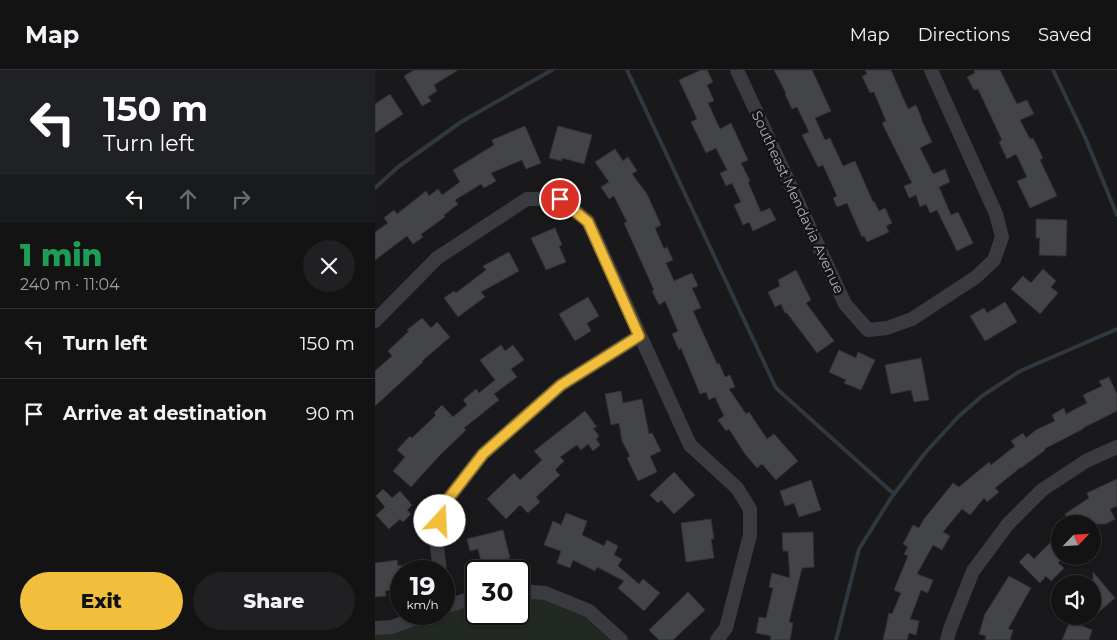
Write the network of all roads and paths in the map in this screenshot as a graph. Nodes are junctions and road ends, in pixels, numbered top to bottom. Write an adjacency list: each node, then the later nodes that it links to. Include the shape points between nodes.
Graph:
1 (737, 70): 2 (street, Southeast Mendavia Avenue, via 845,304 868,330 887,328 912,319 976,277 994,260 1002,237 996,214)
2 (931, 70)
3 (375, 320): 4 (street, via 437,258 527,199 560,199 588,222)
4 (639, 336): 6 (street, via 561,385 483,454 445,503 436,539); 11 (street, via 690,445 737,488 750,509 750,535 726,628)
5 (1117, 448): 12 (street, via 1086,461 1042,490 1008,524 973,571)
6 (439, 560)
7 (530, 591): 10 (street, via 545,593 589,611)
8 (397, 625): 9 (street)
9 (375, 628)
10 (621, 640)
11 (717, 640)
12 (947, 640)

